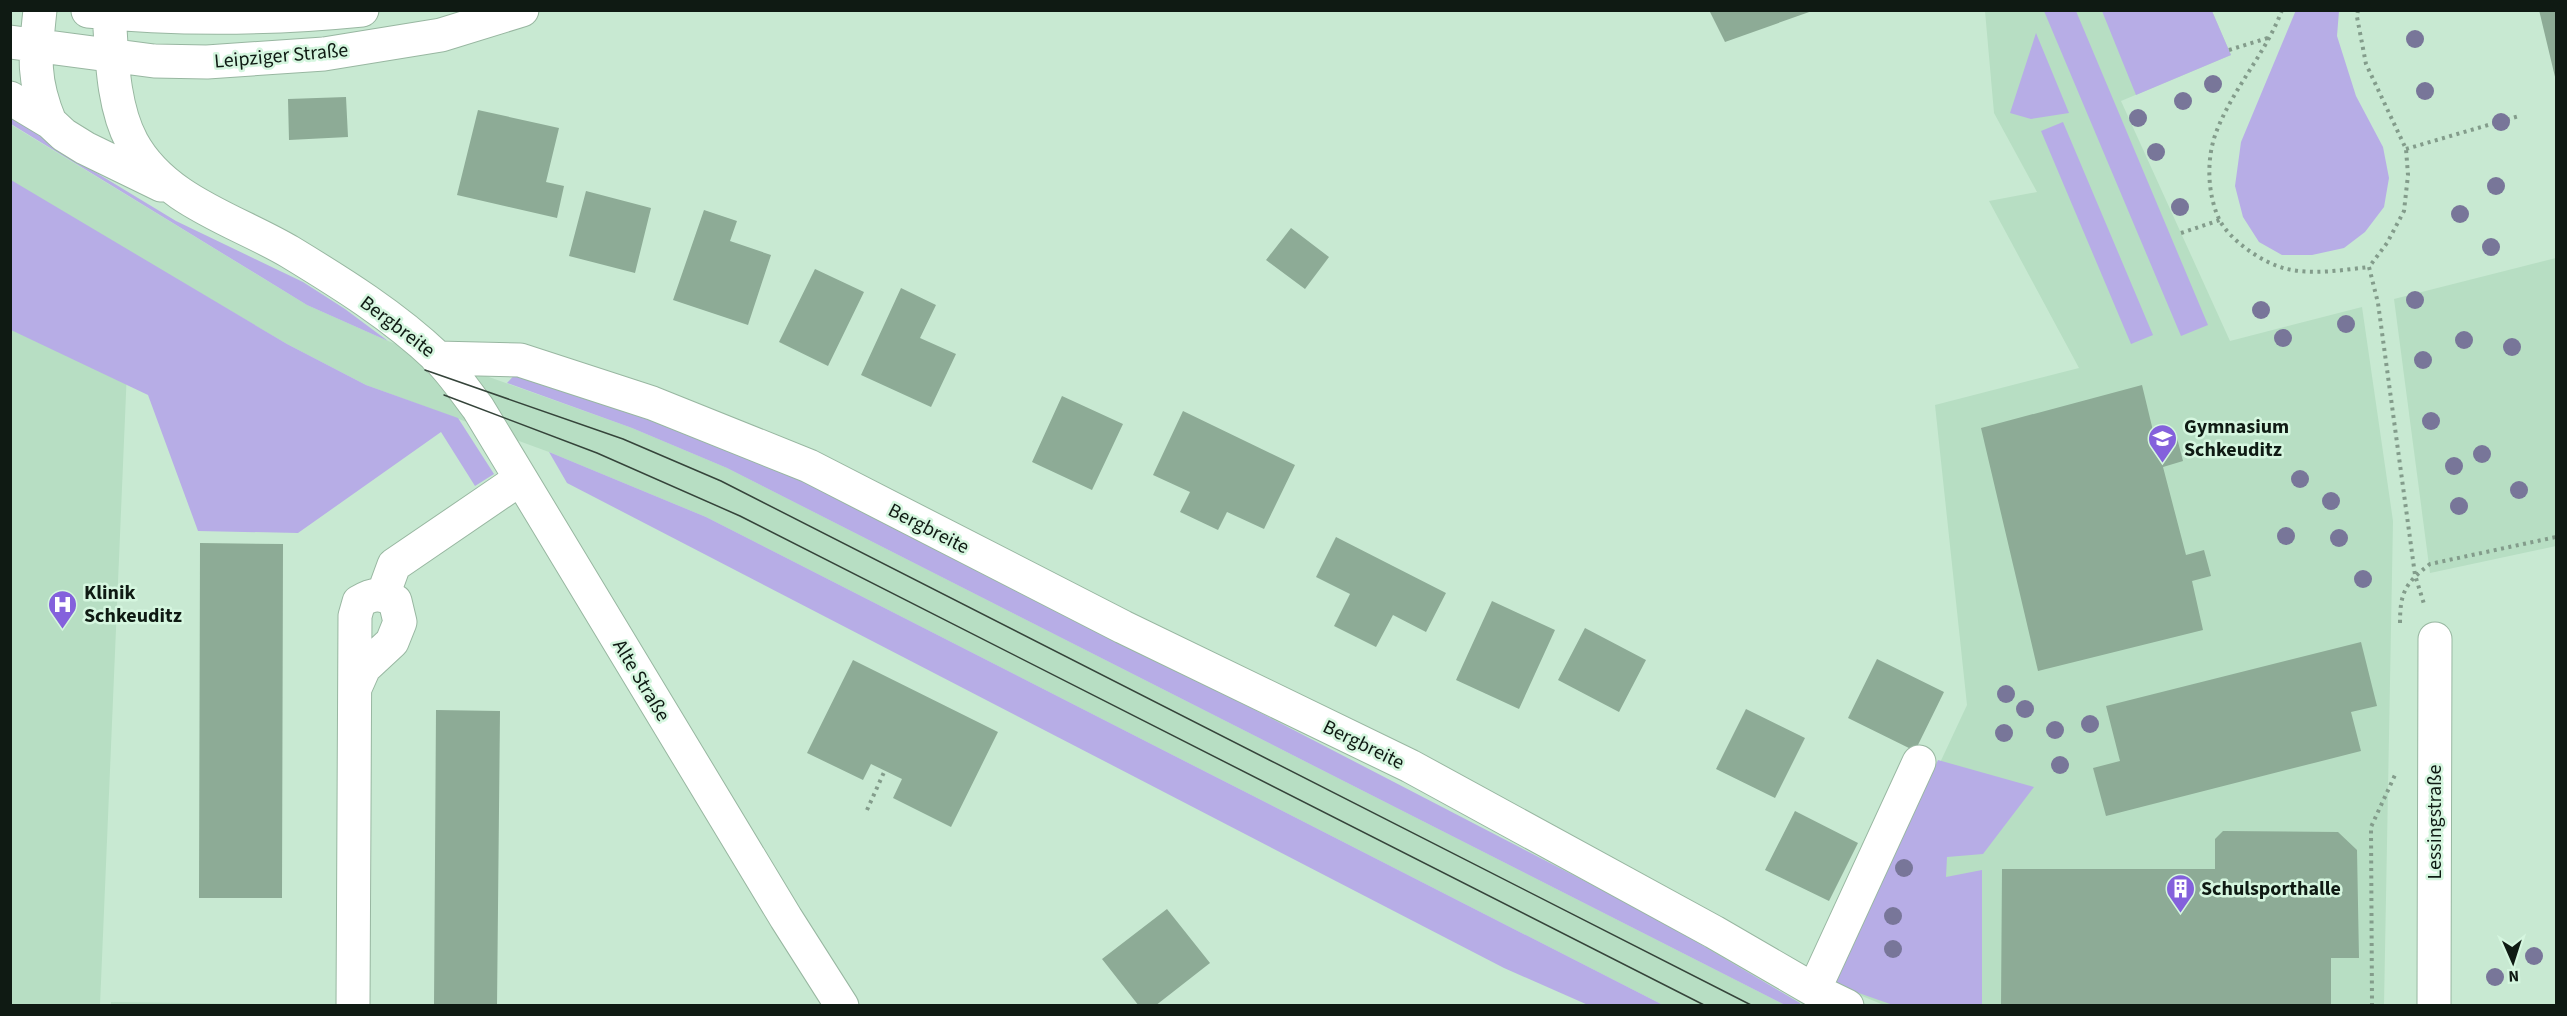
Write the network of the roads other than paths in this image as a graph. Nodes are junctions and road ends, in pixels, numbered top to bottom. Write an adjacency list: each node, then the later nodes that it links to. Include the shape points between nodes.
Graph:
1 (40, 10): 5 (street)
2 (362, 10): 4 (street, Leipziger Straße, via 205,18)
3 (522, 10): 6 (street, Leipziger Straße, via 441,35 324,54 207,62)
4 (98, 12): 6 (street, Bergbreite)
5 (23, 44): 6 (street, Leipziger Straße); 8 (street)
6 (113, 57): 9 (street, Bergbreite, via 117,94 132,142)
7 (10, 98): 8 (street)
8 (50, 122): 9 (street, via 85,148)
9 (178, 194): 10 (street, Bergbreite, via 288,251 347,288)
10 (437, 358): 11 (street, Alte Straße, via 478,408); 14 (street, Bergbreite, via 520,360 652,403 809,466 1123,627 1410,766)
11 (520, 479): 15 (street, via 394,565 383,595 395,601 400,622 392,642 364,668 356,686); 16 (street, Alte Straße)
12 (2435, 639): 18 (street, Lessingstraße)
13 (1919, 762): 14 (street)
14 (1814, 990): 17 (street, Bergbreite)
15 (353, 1005)
16 (842, 1005)
17 (1846, 1005)
18 (2434, 1005)

